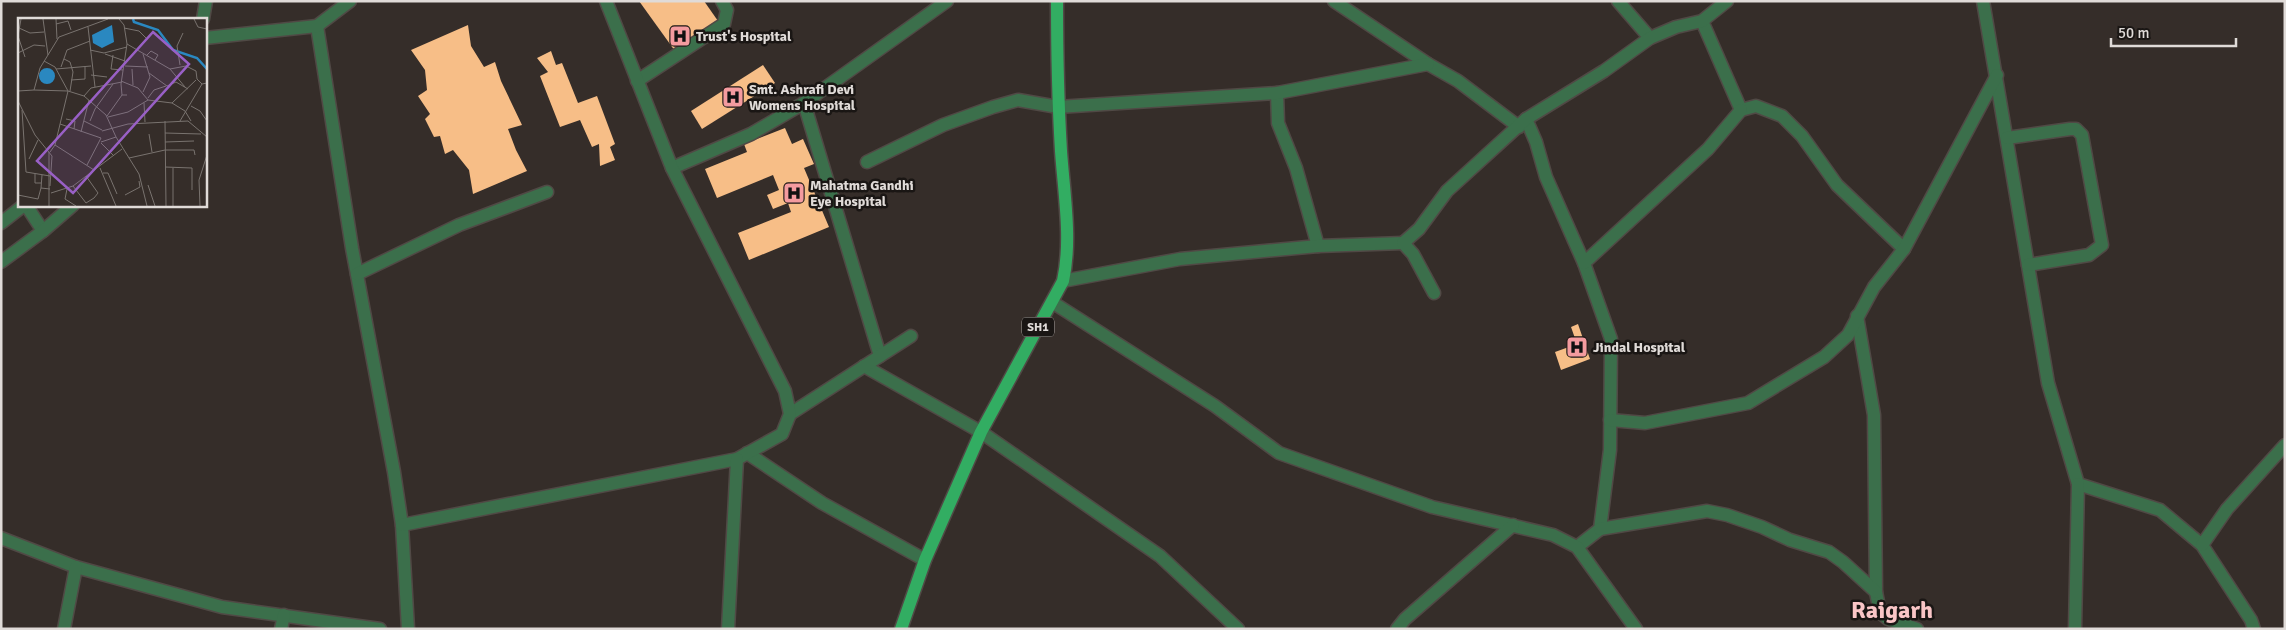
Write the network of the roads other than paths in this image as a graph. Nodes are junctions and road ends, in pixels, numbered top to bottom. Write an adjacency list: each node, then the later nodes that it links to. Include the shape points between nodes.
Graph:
1 (206, 1): 11 (street)
2 (350, 1): 13 (street)
3 (606, 1): 18 (street)
4 (722, 1): 18 (street, via 727,10 724,24)
5 (948, 1): 20 (street)
6 (1057, 1): 21 (main road, SH1)
7 (1334, 1): 16 (street)
8 (1618, 1): 15 (street)
9 (1727, 1): 12 (street)
10 (1983, 1): 17 (street)
11 (201, 17)
12 (1702, 21): 15 (street); 22 (street)
13 (317, 26): 14 (street); 39 (street)
14 (206, 38)
15 (1650, 38): 23 (street)
16 (1428, 64): 19 (street); 23 (street)
17 (1997, 75): 24 (street); 35 (street)
18 (637, 81): 26 (street)
19 (1277, 93): 21 (street); 34 (street, via 1278,123 1296,168)
20 (804, 103): 26 (street, via 751,134); 45 (street)
21 (1058, 107): 25 (street, via 1018,100 993,107 943,125); 40 (main road, SH1, via 1067,241)
22 (1741, 110): 35 (street, via 1756,106 1782,116 1802,136 1837,185); 37 (street, via 1708,149)
23 (1523, 123): 33 (street, via 1447,191 1419,229); 37 (street)
24 (2007, 138): 38 (street); 38 (street, via 2076,129 2082,136 2102,245 2089,255)
25 (867, 162)
26 (672, 168): 47 (street, via 786,391)
27 (547, 192): 39 (street, via 459,225)
28 (24, 206): 31 (street)
29 (26, 206): 32 (street)
30 (72, 206): 32 (street)
31 (1, 223)
32 (44, 230): 36 (street)
33 (1403, 243): 34 (street); 41 (street, via 1413,254)
34 (1318, 246): 40 (street, via 1180,259)
35 (1904, 249): 43 (street, via 1874,287)
36 (1, 262)
37 (1584, 264): 48 (street, via 1611,339)
38 (2028, 265): 52 (street, via 2048,383)
39 (357, 274): 53 (street)
40 (1063, 282): 42 (main road, SH1)
41 (1434, 293)
42 (1052, 302): 49 (main road, SH1); 54 (street, via 1215,406 1279,453 1432,507)
43 (1857, 316): 48 (street, via 1848,335 1824,357 1748,403 1645,423); 61 (street, via 1874,415)
44 (911, 336): 45 (street)
45 (880, 356): 46 (street)
46 (864, 366): 47 (street); 49 (street)
47 (790, 414): 51 (street, via 782,434)
48 (1610, 420): 55 (street, via 1610,450)
49 (981, 432): 59 (main road, SH1); 69 (street, via 1160,556)
50 (2285, 445): 57 (street, via 2227,509)
51 (742, 456): 53 (street); 59 (street); 67 (street)
52 (2078, 484): 57 (street, via 2160,510); 73 (street)
53 (402, 525): 66 (street)
54 (1513, 525): 58 (street, via 1554,535); 70 (street)
55 (1600, 528): 58 (street); 61 (street, via 1707,511 1721,514 1829,552)
56 (1, 538): 60 (street)
57 (2202, 546): 74 (street, via 2252,620)
58 (1577, 547): 71 (street)
59 (925, 560): 68 (main road, SH1)
60 (76, 567): 62 (street, via 222,607); 63 (street)
61 (1876, 592): 72 (street, via 1880,612 1888,619)
62 (284, 615): 64 (street); 65 (street)
63 (64, 629)
64 (280, 629)
65 (380, 629)
66 (408, 629)
67 (728, 629)
68 (901, 629)
69 (1238, 629)
70 (1397, 629)
71 (1636, 629)
72 (1917, 629)
73 (2075, 629)
74 (2254, 629)

